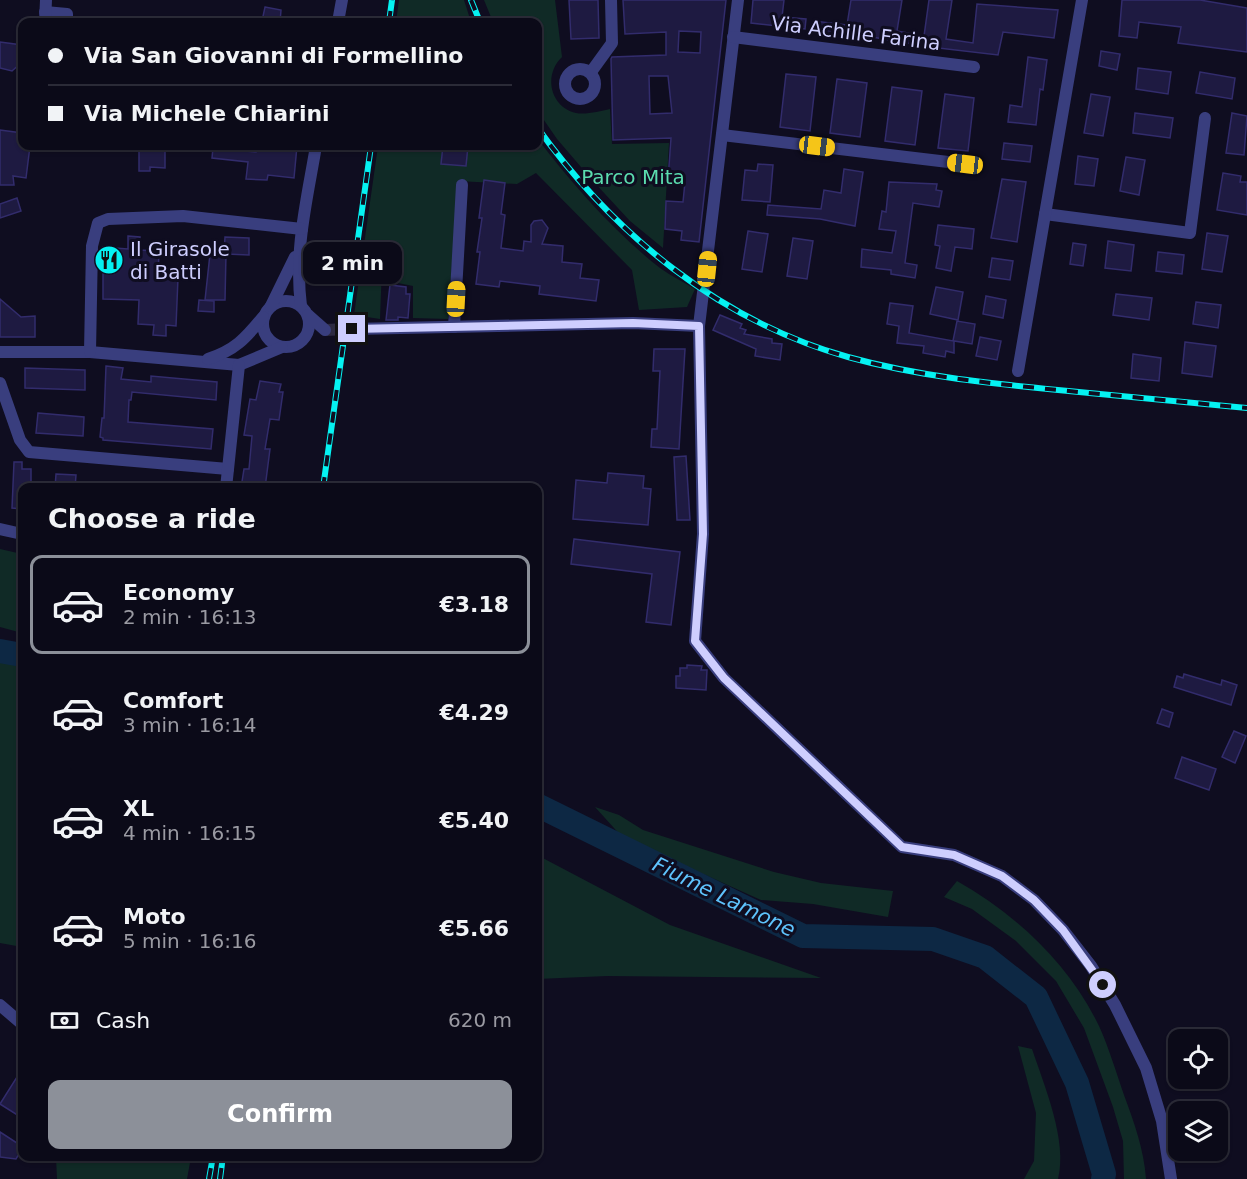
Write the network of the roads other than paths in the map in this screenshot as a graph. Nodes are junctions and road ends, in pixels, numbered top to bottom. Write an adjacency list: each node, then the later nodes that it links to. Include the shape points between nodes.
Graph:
1 (342, 0): 7 (street)
2 (611, 0): 10 (street, via 612,43)
3 (738, 0): 8 (street)
4 (1082, 0): 16 (street)
5 (45, 12): 6 (street, via 68,14)
6 (68, 18)
7 (339, 18)
8 (733, 37): 9 (street, Via Achille Farina); 12 (street)
9 (974, 67)
10 (591, 72)
11 (1205, 118): 16 (street, via 1190,233)
12 (722, 135): 14 (street); 22 (street)
13 (315, 150): 17 (street)
14 (965, 164)
15 (462, 185): 23 (street)
16 (1045, 214): 31 (street)
17 (302, 229): 18 (street); 28 (street, via 183,216 108,219 98,223 92,246)
18 (298, 250): 19 (street); 20 (street, via 297,278)
19 (271, 306): 20 (street, via 286,300); 21 (street)
20 (304, 310): 25 (street, via 309,322); 25 (street, via 325,330)
21 (263, 317): 26 (street, via 264,333); 29 (street, via 230,351)
22 (699, 326): 23 (street, via 633,323); 39 (street, via 703,534 695,641 724,678 902,847 954,855 1002,876 1034,900 1063,930 1115,1005 1146,1068 1162,1121)
23 (454, 327): 24 (street)
24 (352, 329)
25 (307, 334): 26 (street, via 297,345)
26 (282, 347): 30 (street)
27 (0, 352): 28 (street)
28 (90, 352): 29 (street)
29 (204, 360): 30 (street)
30 (239, 365): 33 (street)
31 (1018, 371)
32 (0, 383): 33 (street, via 20,440 29,452)
33 (228, 469): 34 (street)
34 (227, 483)
35 (0, 529): 36 (street)
36 (18, 533)
37 (0, 1005): 38 (street)
38 (18, 1021)
39 (1171, 1179)

